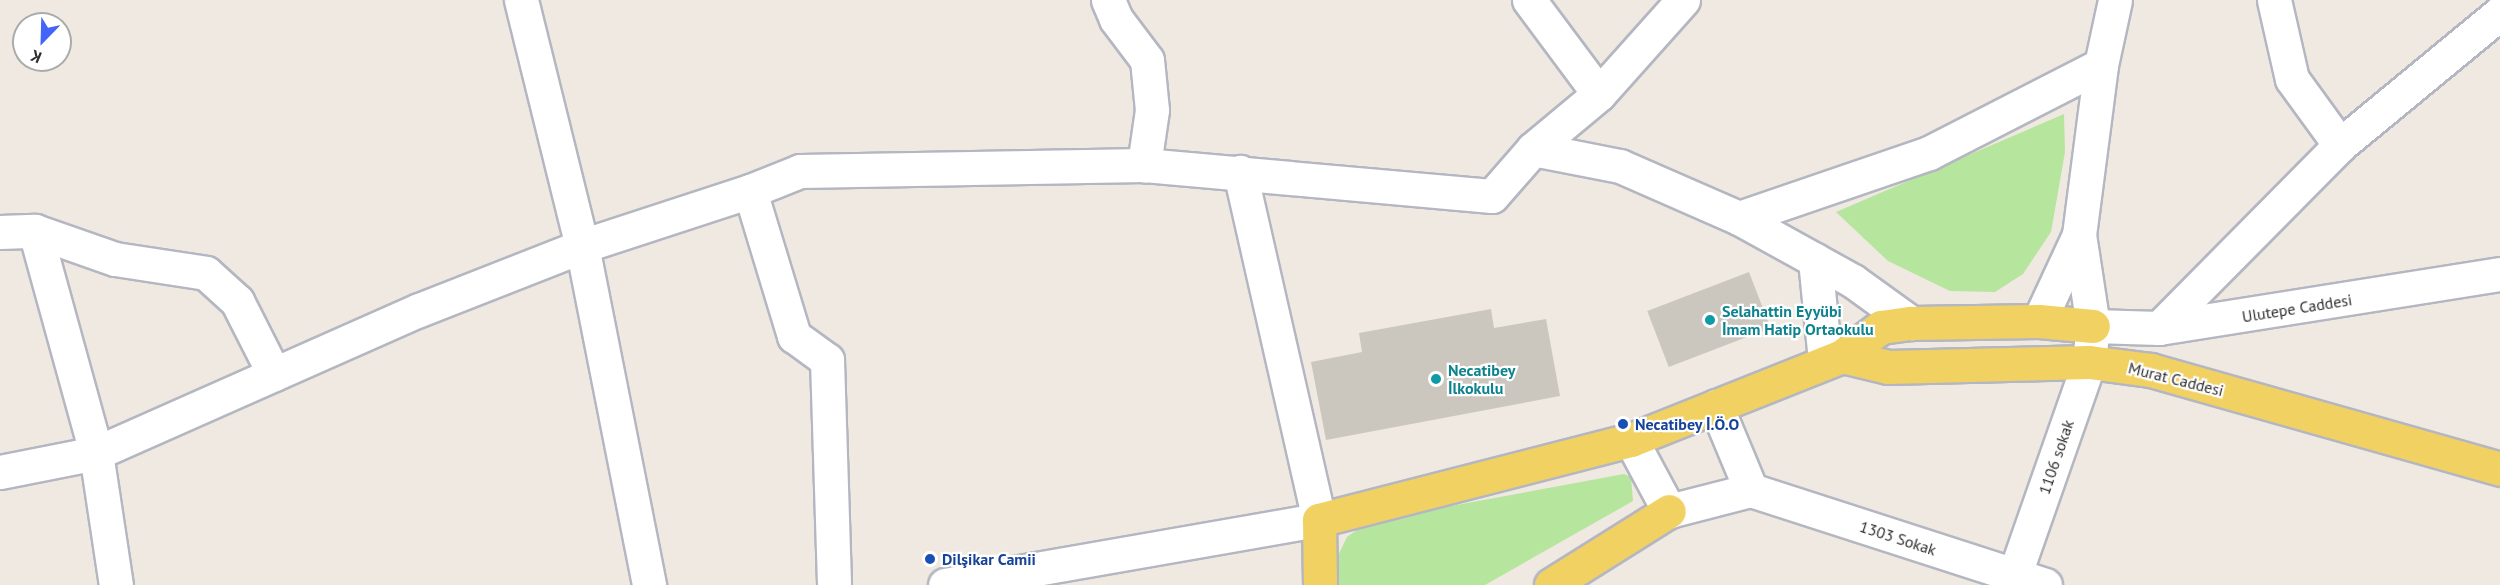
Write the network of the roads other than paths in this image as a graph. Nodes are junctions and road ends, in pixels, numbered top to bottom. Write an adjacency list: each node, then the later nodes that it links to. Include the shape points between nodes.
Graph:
1 (521, 0): 19 (street)
2 (1108, 0): 12 (street, via 1116,19 1147,60 1152,110)
3 (1529, 0): 9 (street)
4 (1683, 0): 9 (street)
5 (2115, 0): 8 (street)
6 (2280, 6): 10 (street, via 2292,79)
7 (2500, 13): 10 (street)
8 (2101, 65): 15 (street, via 1929,153); 18 (street)
9 (1599, 94): 11 (street)
10 (2340, 145): 25 (street)
11 (1533, 149): 13 (street, via 1492,196); 15 (street, via 1620,166)
12 (1144, 165): 13 (street); 14 (street, via 800,171)
13 (1240, 172): 36 (street)
14 (750, 191): 19 (street); 41 (street, via 794,336 827,360)
15 (1739, 218): 20 (street)
16 (35, 231): 17 (street); 28 (street, via 116,259 206,273 237,301); 31 (street)
17 (0, 232)
18 (2079, 235): 22 (street); 24 (street, 1106 sokak)
19 (582, 246): 28 (street, via 419,310); 40 (street)
20 (1815, 260): 23 (street, via 1853,281); 26 (street)
21 (2500, 274): 25 (street, Ulutepe Caddesi)
22 (2039, 321): 23 (main road); 24 (main road)
23 (1911, 323): 26 (main road, via 1881,327)
24 (2093, 326): 25 (street, Ulutepe Caddesi); 27 (street, 1106 sokak)
25 (2159, 328)
26 (1834, 358): 27 (main road, Murat Caddesi, via 1888,367); 29 (main road)
27 (2089, 362): 32 (main road, Murat Caddesi, via 2151,370); 38 (street, 1106 sokak)
28 (274, 374): 31 (street)
29 (1716, 406): 30 (main road); 34 (street)
30 (1631, 440): 35 (street); 36 (main road)
31 (96, 453): 33 (street); 39 (street)
32 (2500, 469)
33 (0, 472)
34 (1751, 490): 35 (street); 38 (street, 1303 Sokak)
35 (1669, 511): 45 (main road)
36 (1320, 520): 37 (street); 44 (main road)
37 (1106, 555): 42 (street); 43 (street)
38 (2024, 582)
39 (116, 585)
40 (649, 585)
41 (834, 585)
42 (945, 585)
43 (1092, 585)
44 (1320, 585)
45 (1551, 585)

